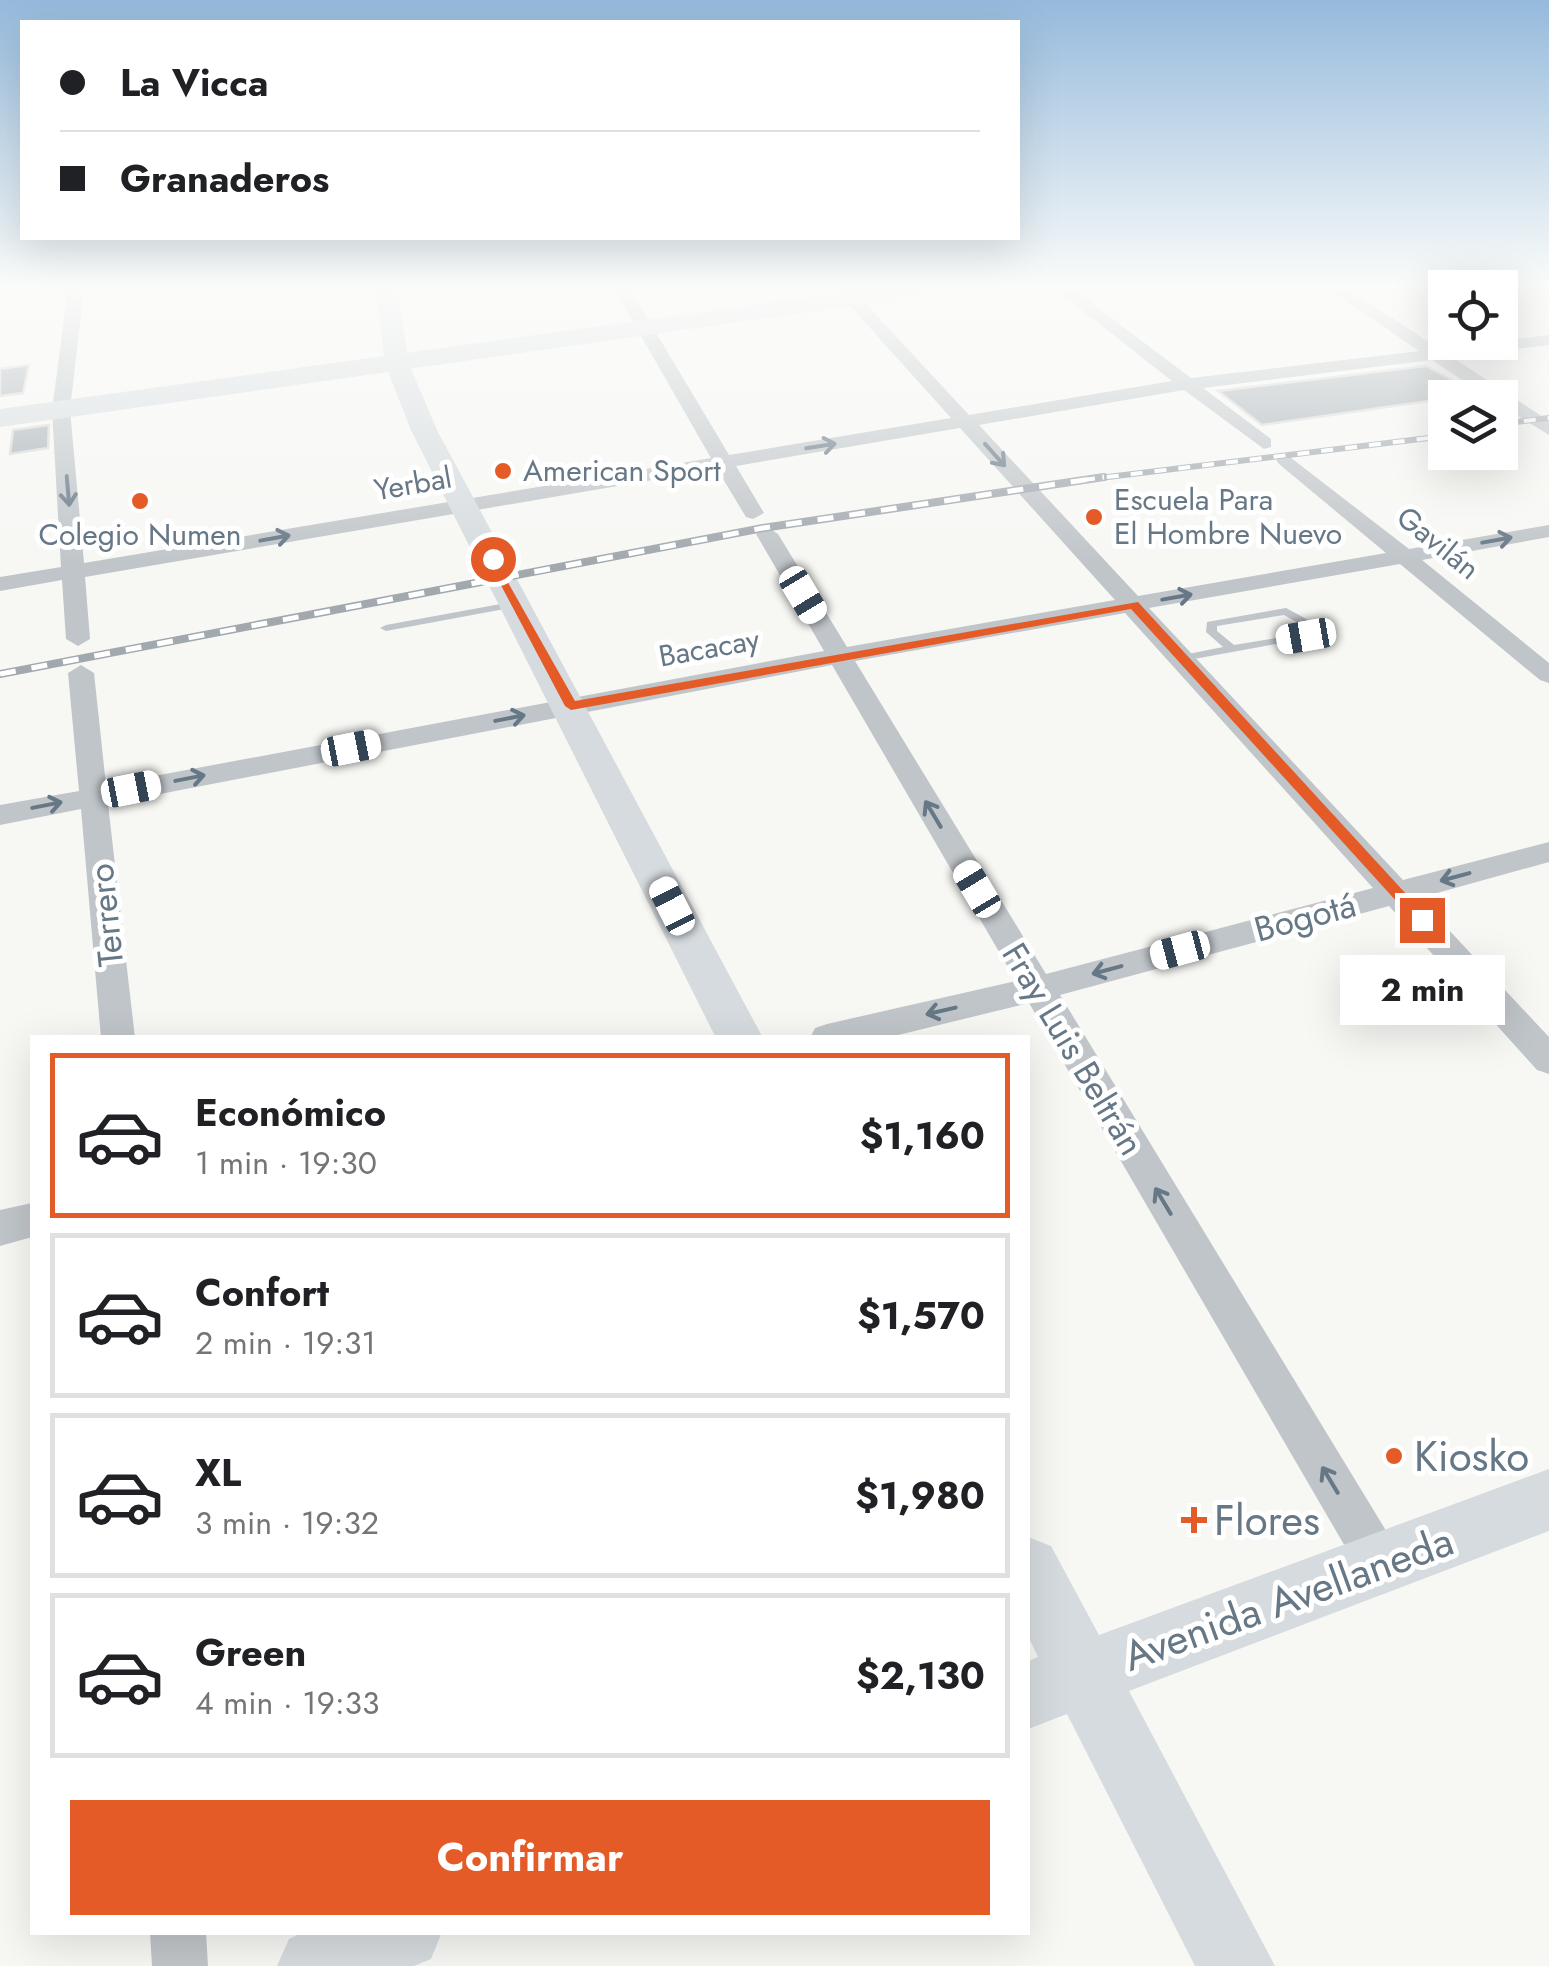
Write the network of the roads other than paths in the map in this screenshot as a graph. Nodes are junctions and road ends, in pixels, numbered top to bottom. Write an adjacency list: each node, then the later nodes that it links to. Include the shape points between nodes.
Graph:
1 (65, 381): 10 (street)
2 (275, 381): 10 (main road)
3 (405, 381): 17 (main road)
4 (677, 381): 16 (street)
5 (928, 381): 12 (street)
6 (1184, 381): 9 (street)
7 (1215, 381): 9 (street, Yerbal)
8 (1475, 381): 13 (street)
9 (1188, 384): 12 (street, Yerbal); 14 (street)
10 (61, 410): 11 (main road); 22 (street, one-way to 22)
11 (0, 418)
12 (966, 422): 16 (street, Yerbal, one-way to 12); 25 (street, one-way to 25)
13 (1549, 429)
14 (1264, 442)
15 (1286, 460): 21 (street, Gavilán)
16 (725, 462): 17 (street, Yerbal); 18 (street)
17 (464, 506): 22 (street, Yerbal, one-way to 17); 24 (main road)
18 (753, 513)
19 (1549, 532): 21 (street, Bacacay, one-way to 19)
20 (767, 534): 29 (street, Fray Luis Beltrán)
21 (1403, 556): 25 (street, Bacacay, one-way to 21); 32 (street, Gavilán)
22 (75, 572): 23 (street, Yerbal); 27 (street)
23 (0, 584)
24 (517, 604): 26 (lane); 33 (main road)
25 (1134, 604): 29 (street, Bacacay); 30 (street)
26 (386, 628)
27 (78, 639)
28 (1232, 649): 28 (lane, via 1211,624 1286,611 1308,624 1306,636); 30 (lane)
29 (840, 656): 33 (street, Bacacay); 38 (street, Fray Luis Beltrán, one-way to 29)
30 (1184, 658): 37 (street)
31 (81, 673): 34 (street, Terrero)
32 (1549, 676)
33 (571, 706): 34 (street, Bacacay, one-way to 33); 40 (main road)
34 (94, 796): 35 (street, Bacacay, one-way to 34); 39 (street, Terrero)
35 (0, 815)
36 (1549, 852): 37 (street, Bogotá, one-way to 37)
37 (1397, 892): 38 (street, Bogotá, one-way to 38); 42 (street)
38 (1036, 989): 41 (street, Bogotá, one-way to 41); 46 (street, Fray Luis Beltrán, one-way to 38)
39 (118, 1035)
40 (738, 1035)
41 (840, 1035)
42 (1549, 1060)
43 (30, 1220): 44 (street)
44 (0, 1228)
45 (1549, 1500): 46 (main road, Avenida Avellaneda)
46 (1380, 1564): 48 (main road, Avenida Avellaneda)
47 (1030, 1576): 48 (main road)
48 (1056, 1685): 53 (main road)
49 (178, 1935): 51 (street)
50 (396, 1935): 52 (main road)
51 (180, 1966)
52 (316, 1966)
53 (1236, 1966)

